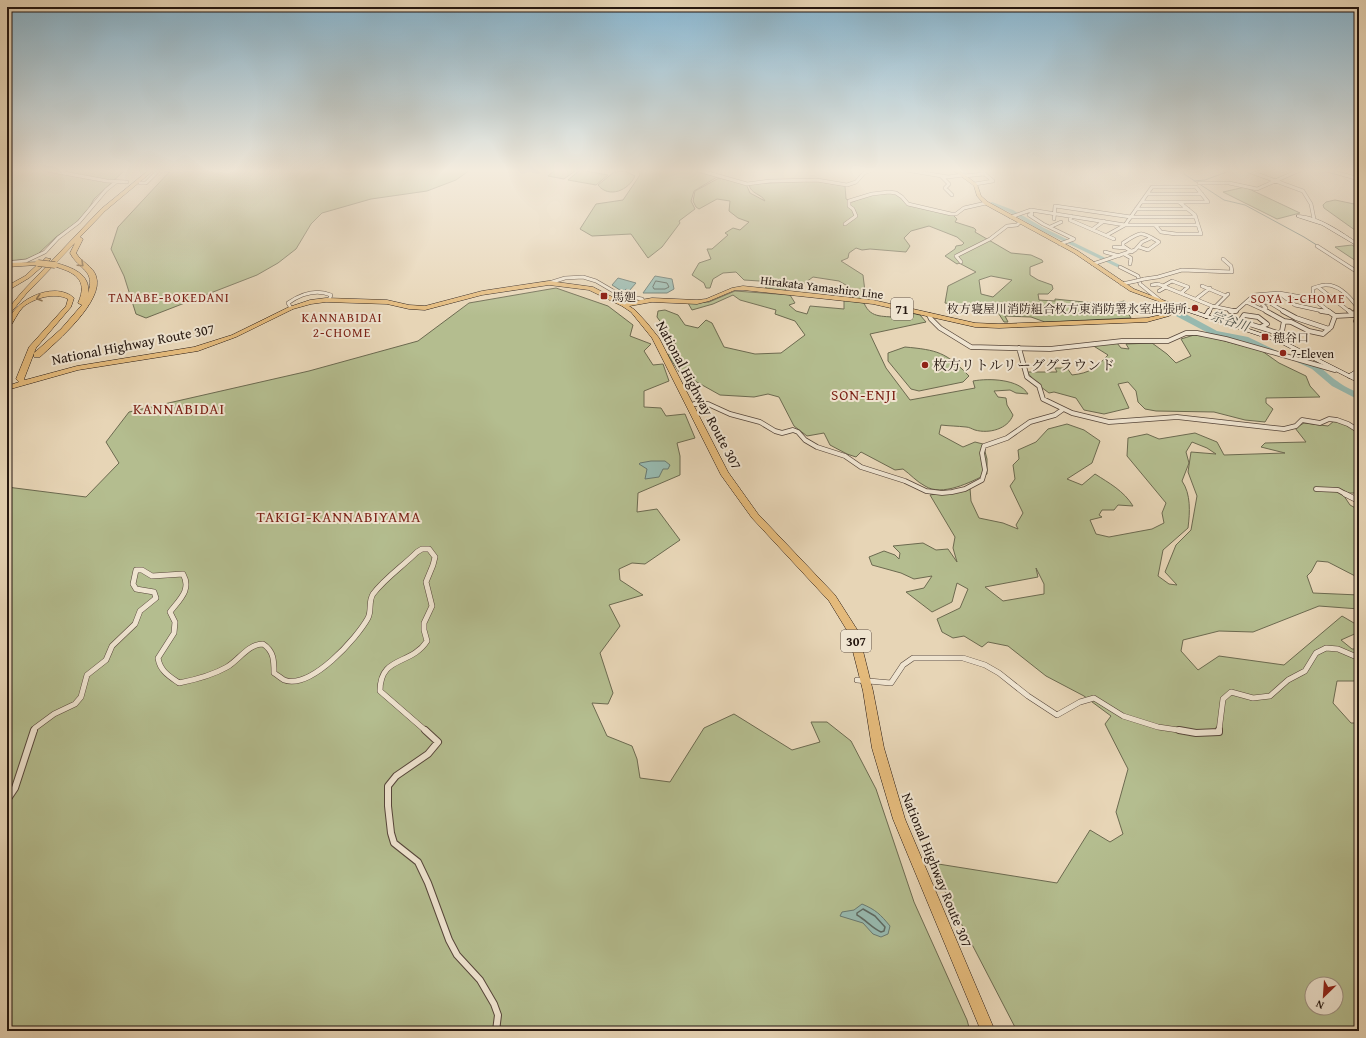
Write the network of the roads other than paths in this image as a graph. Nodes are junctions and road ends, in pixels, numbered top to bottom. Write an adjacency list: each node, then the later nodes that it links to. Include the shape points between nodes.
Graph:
1 (83, 218): 44 (street, via 45,252 26,261)
2 (90, 218): 55 (highway, via 32,274)
3 (91, 218): 64 (highway)
4 (96, 218): 70 (highway)
5 (97, 218): 84 (highway, one-way to 84, via 77,242 73,253 93,276 92,295 54,341)
6 (853, 218): 19 (street)
7 (1017, 218): 16 (main road)
8 (1034, 218): 17 (street)
9 (1070, 218): 24 (street)
10 (1087, 218): 15 (street)
11 (1129, 218): 20 (street)
12 (1196, 218): 22 (street)
13 (1314, 219): 30 (street, via 1328,225)
14 (1044, 220): 17 (street)
15 (1104, 221): 20 (street); 24 (street)
16 (1020, 222): 28 (main road); 41 (street, via 1007,226 990,239 956,256)
17 (1040, 222): 23 (street)
18 (1061, 222): 23 (street, via 1058,226)
19 (845, 224)
20 (1125, 225): 21 (street); 25 (street)
21 (1155, 225): 22 (street); 22 (street, via 1160,232 1201,234)
22 (1198, 225)
23 (1050, 228): 28 (street, via 1074,239)
24 (1093, 229): 25 (street)
25 (1107, 235): 27 (street)
26 (1151, 238): 32 (street, via 1142,242); 33 (street, via 1144,233 1138,233 1123,243); 34 (street, via 1159,242)
27 (1114, 239)
28 (1060, 244): 42 (main road)
29 (1317, 246): 47 (street)
30 (1359, 246)
31 (1114, 247): 33 (street)
32 (1139, 247): 34 (street); 36 (street)
33 (1126, 248): 36 (street)
34 (1148, 250): 37 (street)
35 (1105, 252): 39 (street)
36 (1132, 252): 38 (street)
37 (1144, 253)
38 (1124, 254): 39 (street); 43 (street, via 1132,258)
39 (1119, 256): 42 (street)
40 (1223, 259): 49 (street, bridge, via 1231,266 1232,272 1182,270)
41 (961, 262)
42 (1093, 264): 49 (main road)
43 (1130, 264)
44 (7, 265): 45 (highway, bridge)
45 (54, 266): 84 (highway, via 68,269 80,276 86,293 78,308); 85 (highway, via 76,277 81,285 81,294 78,303)
46 (1120, 267): 62 (street, via 1138,276 1140,284)
47 (1359, 273)
48 (549, 283): 61 (street, via 585,277 615,294); 65 (highway, National Highway Route 307 / 307, via 592,288); 91 (highway, National Highway Route 307 / 307, via 482,293 425,308 387,302 310,302 291,308 234,336 195,349 77,368)
49 (1122, 284): 62 (main road)
50 (1152, 285): 51 (street)
51 (1165, 286): 56 (street); 57 (street); 57 (street, via 1166,282 1173,281 1188,287)
52 (1202, 286): 54 (street)
53 (1318, 287): 60 (street, via 1313,288); 72 (street); 72 (street, via 1335,287 1352,300 1358,308)
54 (1210, 288): 59 (street); 66 (street, via 1227,295)
55 (7, 289)
56 (1160, 291)
57 (1181, 293): 59 (street)
58 (1279, 293): 60 (street); 63 (street, via 1254,295); 69 (street, via 1292,304)
59 (1196, 299): 66 (street)
60 (1313, 299): 69 (street)
61 (643, 301): 65 (main road, Hirakata Yamashiro Line / 71); 71 (main road, Hirakata Yamashiro Line / 71, via 697,302 743,288 873,302)
62 (1162, 302): 67 (main road)
63 (1246, 302): 66 (street, via 1236,311); 68 (street)
64 (7, 304)
65 (624, 305): 99 (highway, National Highway Route 307 / 307, via 641,319 654,338 724,473 755,516 832,598 853,631)
66 (1214, 306): 73 (street)
67 (1178, 307): 71 (main road, Hirakata Yamashiro Line / 71, via 1167,315 1147,320 1037,325 975,325); 73 (street)
68 (1263, 309): 77 (street); 80 (street, via 1266,308 1259,301 1270,303 1296,318)
69 (1330, 312): 74 (street)
70 (7, 314)
71 (929, 315): 83 (street, via 932,321 971,347)
72 (1354, 315): 74 (street)
73 (1206, 316): 82 (street)
74 (1335, 316): 80 (street)
75 (1351, 320): 76 (street)
76 (1358, 320)
77 (1284, 321): 80 (street, via 1323,334); 81 (street)
78 (7, 327): 85 (highway, one-way to 78, via 32,347 69,306 71,298 58,294 32,300 22,306)
79 (1261, 327): 79 (street, via 1247,323 1240,321 1244,315 1258,317 1267,324); 81 (street)
80 (1329, 329)
81 (1281, 334): 82 (street)
82 (1280, 341): 86 (street)
83 (1019, 348): 86 (street, via 1050,349 1122,341 1168,341 1186,333 1197,333); 94 (street, via 1027,377 1040,386 1043,399)
84 (37, 355): 91 (highway)
85 (28, 358): 91 (highway, via 20,379)
86 (1338, 370): 88 (street)
87 (1359, 370): 88 (street)
88 (1350, 376): 89 (street); 90 (street)
89 (1359, 376)
90 (1359, 381)
91 (23, 383): 92 (highway, National Highway Route 307 / 307)
92 (7, 388)
93 (694, 404): 94 (street, via 708,404 730,414 760,422 782,433 793,430 810,444 845,456 861,467 905,481 926,491 942,493 965,489 982,480 984,446 1007,438 1030,422 1056,415)
94 (1062, 410): 95 (street, via 1109,422 1177,417 1284,429 1296,426 1302,420 1318,424 1336,419 1343,420)
95 (1359, 431)
96 (1316, 489): 97 (street, via 1338,490)
97 (1359, 501)
98 (1359, 658): 99 (street, via 1335,648 1325,649 1316,653 1307,670 1289,679 1268,697 1255,698 1231,692 1223,699 1219,732 1210,734 1176,730 1122,716 1094,698 1080,702 1058,715 999,673 963,658 908,659 891,683)
99 (861, 681): 102 (highway, National Highway Route 307 / 307, via 899,819)
100 (7, 800): 101 (street, via 15,788 35,728 54,714 75,704 81,697 88,675 106,660 112,646 135,624 140,611 156,598 154,592 136,590 133,584 136,570 142,570 152,576 183,574 185,577 186,594 170,612 175,622 174,632 158,654 157,661 173,679 179,683 184,682 226,668 255,644 262,644 267,646 274,656 274,673 277,677 301,680 315,674 340,653 362,628 369,614 368,606 373,595 417,552 429,549 435,559 426,580 426,589 432,604 424,626 427,641 420,652 385,670 381,678 380,691 438,742 429,753 394,777 388,787 386,802 394,843 417,860 423,870 443,931 456,953 480,978 496,1006)
101 (496, 1031)
102 (988, 1031)

